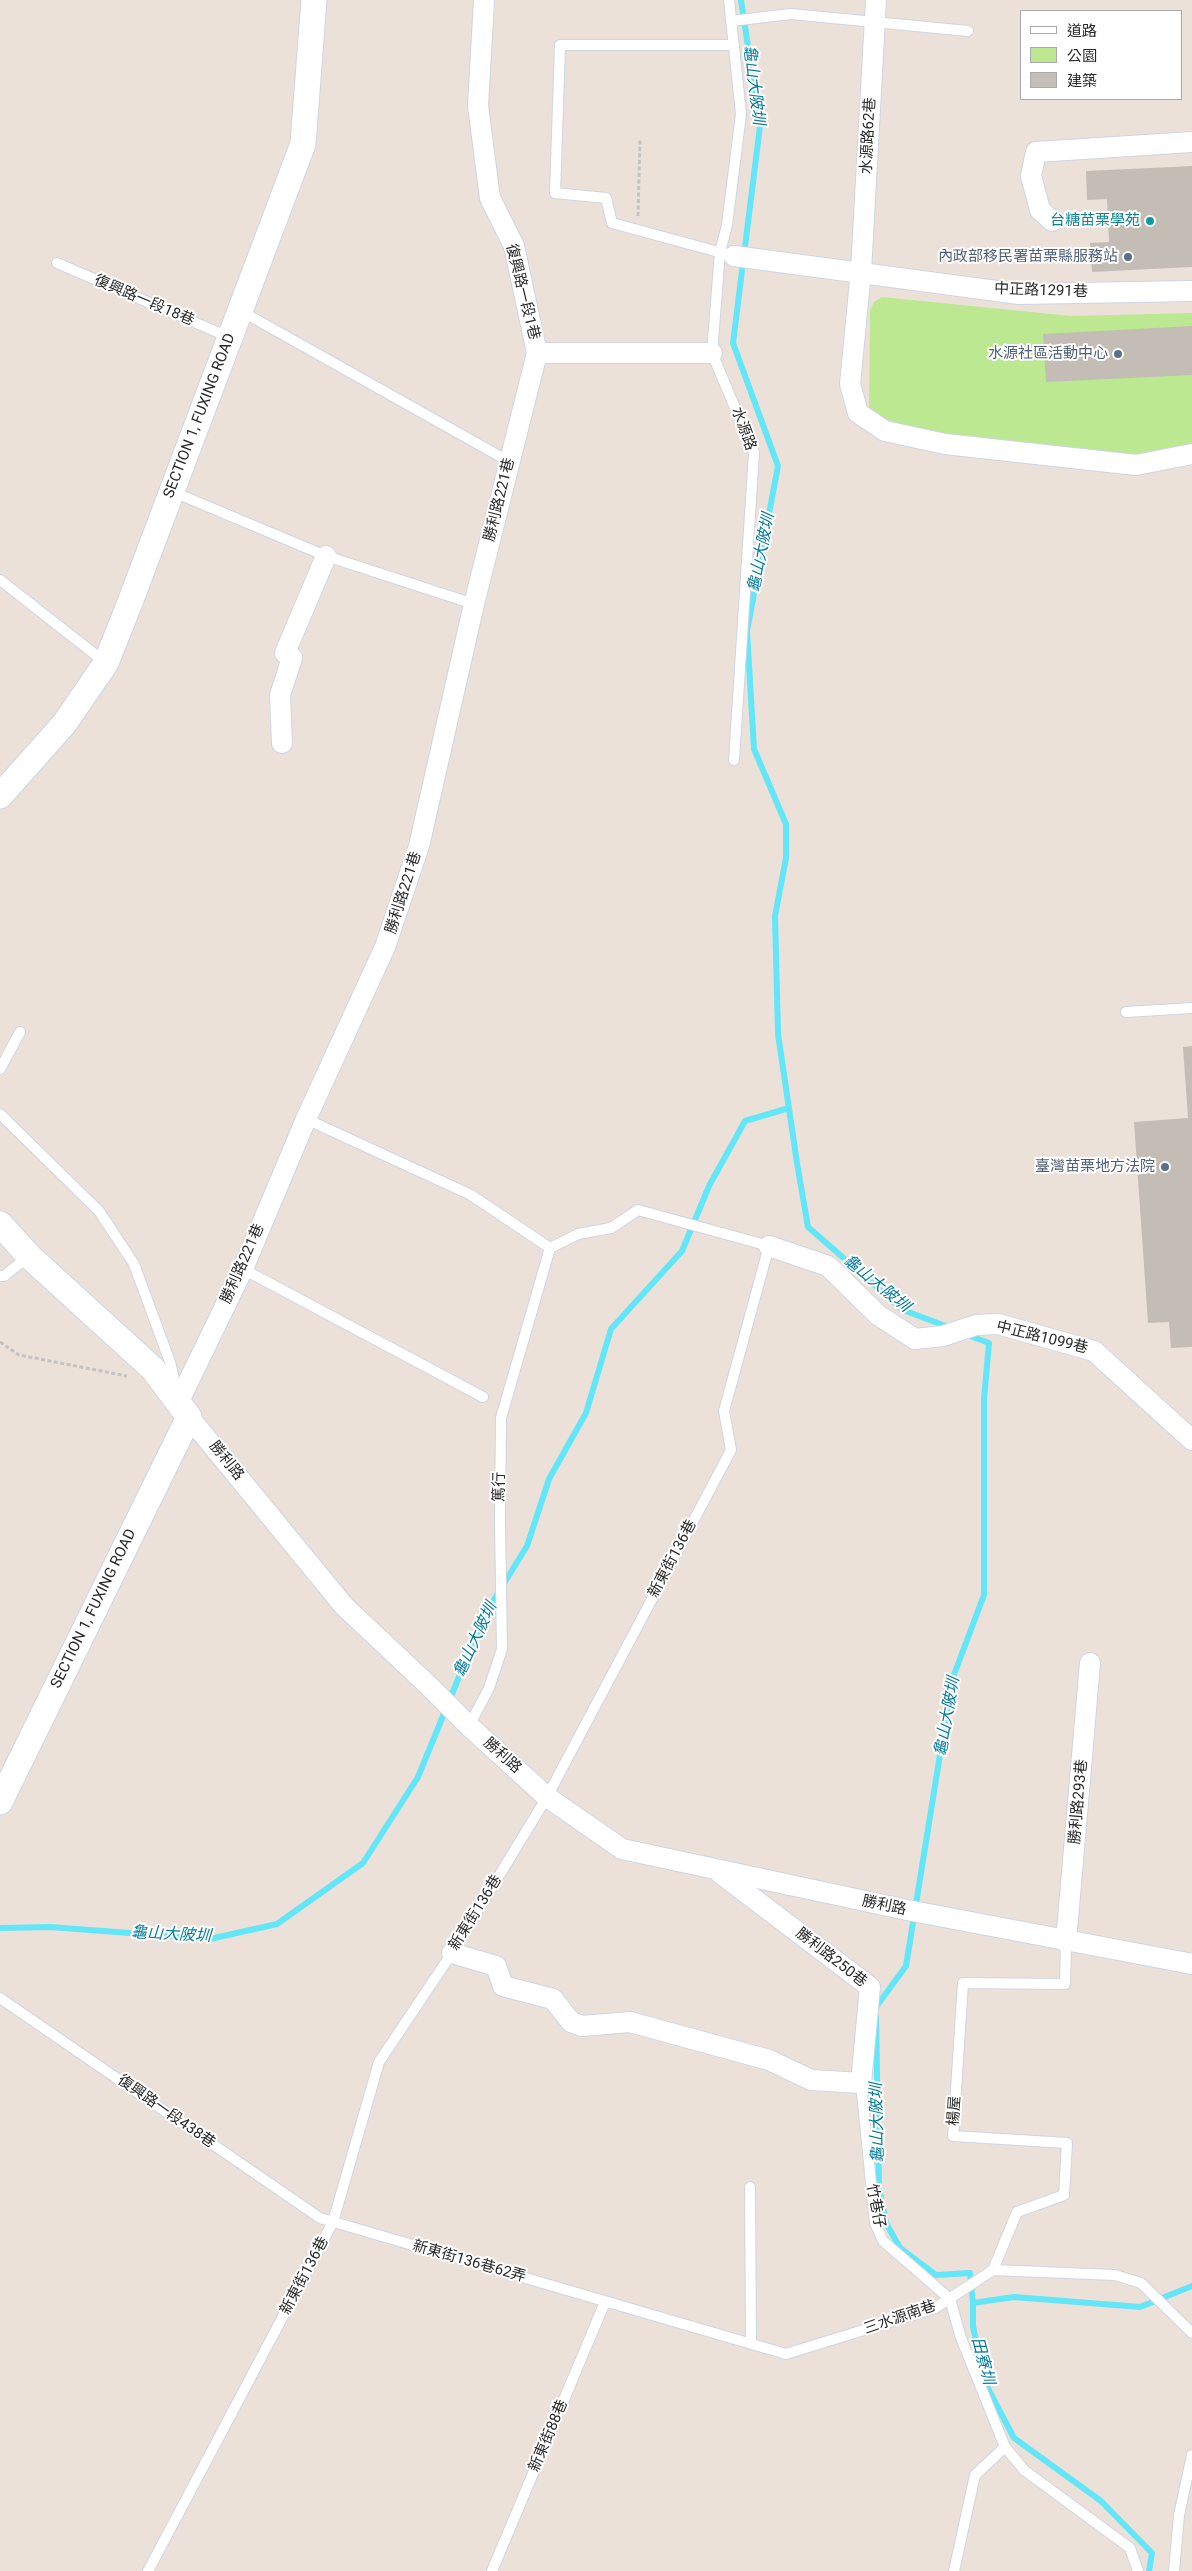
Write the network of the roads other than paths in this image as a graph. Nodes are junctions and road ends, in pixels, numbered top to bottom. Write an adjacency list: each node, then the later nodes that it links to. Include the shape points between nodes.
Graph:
1 (314, 0): 15 (street, SECTION 1, FUXING ROAD, via 303,144)
2 (484, 0): 17 (street, 復興路一段1巷, via 478,106 490,198 514,246)
3 (729, 0): 5 (lane, 水源路)
4 (876, 0): 6 (street, 水源路62巷)
5 (731, 21): 6 (lane, via 791,14); 8 (lane, 水源路)
6 (875, 22): 7 (lane); 13 (street, 水源路62巷)
7 (968, 31)
8 (734, 45): 11 (lane, 水源路, via 741,114 727,225); 11 (lane, via 560,45 555,193 606,198 612,223)
9 (1192, 142): 10 (street, via 1036,152 1031,176 1040,210)
10 (1052, 221)
11 (727, 254): 13 (street); 18 (lane, 水源路)
12 (57, 263): 16 (lane, 復興路一段18巷)
13 (861, 271): 14 (street, 中正路1291巷, via 1019,294); 19 (street, 水源路62巷, via 850,384 858,413 885,431 945,444 1136,466)
14 (1192, 291)
15 (241, 311): 16 (street, SECTION 1, FUXING ROAD); 20 (lane)
16 (231, 338): 21 (street, SECTION 1, FUXING ROAD)
17 (537, 353): 18 (street, 復興路一段1巷); 20 (street, 勝利路221巷)
18 (712, 353): 27 (lane, 水源路, via 754,453)
19 (1192, 454)
20 (510, 462): 24 (street, 勝利路221巷)
21 (171, 491): 22 (lane); 25 (street, SECTION 1, FUXING ROAD)
22 (326, 556): 24 (lane); 26 (street, via 285,653 292,658 280,696)
23 (0, 580): 25 (lane)
24 (474, 604): 34 (street, 勝利路221巷, via 419,846 386,947)
25 (106, 663): 28 (street, SECTION 1, FUXING ROAD, via 64,724)
26 (282, 743)
27 (734, 760)
28 (0, 796)
29 (1192, 1008): 30 (lane)
30 (1126, 1012)
31 (20, 1032): 32 (lane)
32 (0, 1070)
33 (0, 1114): 42 (lane, via 99,1211 134,1264 170,1362)
34 (306, 1119): 37 (lane, via 471,1195); 39 (street, 勝利路221巷)
35 (0, 1224): 38 (street, 勝利路)
36 (769, 1246): 37 (lane, via 638,1210 612,1228 578,1234); 43 (street, 中正路1099巷, via 828,1266 878,1316 915,1339 976,1325 998,1324 1094,1351); 47 (lane, 新東街136巷, via 724,1411 730,1450)
37 (550, 1248): 45 (lane, 篤行, via 501,1418 502,1649 489,1688)
38 (29, 1256): 40 (lane); 42 (street, 勝利路, via 153,1369)
39 (243, 1269): 41 (lane); 42 (street, 勝利路221巷)
40 (0, 1276)
41 (482, 1397)
42 (177, 1400): 45 (street, 勝利路, via 344,1606); 46 (street, SECTION 1, FUXING ROAD)
43 (1192, 1440)
44 (1090, 1663): 50 (street, 勝利路293巷)
45 (469, 1726): 47 (street, 勝利路)
46 (6, 1776): 48 (street, SECTION 1, FUXING ROAD)
47 (547, 1796): 49 (street, 勝利路, via 622,1849); 51 (lane, 新東街136巷)
48 (0, 1802)
49 (716, 1870): 50 (street, 勝利路); 54 (street, 勝利路250巷, via 870,1986)
50 (1066, 1942): 52 (street, 勝利路); 57 (lane, 楊屋, via 1065,1984 963,1983 953,2136 1067,2143 1064,2195 1018,2212)
51 (452, 1953): 54 (street, via 496,1966 503,1986 553,1999 571,2022 582,2026 630,2022 769,2060 811,2080); 56 (lane, 新東街136巷, via 379,2062)
52 (1192, 1964)
53 (0, 1998): 56 (lane, 復興路一段438巷, via 320,2218)
54 (861, 2083): 58 (lane, 竹巷仔, via 875,2223 884,2240)
55 (750, 2186): 61 (lane)
56 (333, 2222): 59 (lane, 新東街136巷62弄); 64 (lane, 新東街136巷)
57 (993, 2270): 58 (lane); 60 (lane, via 1115,2275 1141,2283)
58 (950, 2299): 61 (lane, 三水源南巷, via 935,2308 786,2354); 62 (lane, 三水源南巷, via 960,2338)
59 (606, 2302): 61 (lane, 三水源南巷); 65 (lane, 新東街88巷)
60 (1192, 2333)
61 (751, 2344)
62 (1005, 2448): 66 (lane, via 975,2475); 67 (lane, 三水源南巷, via 1024,2470 1130,2548)
63 (1192, 2454): 68 (lane, via 1179,2516)
64 (148, 2571)
65 (492, 2571)
66 (954, 2571)
67 (1138, 2571)
68 (1174, 2571)

